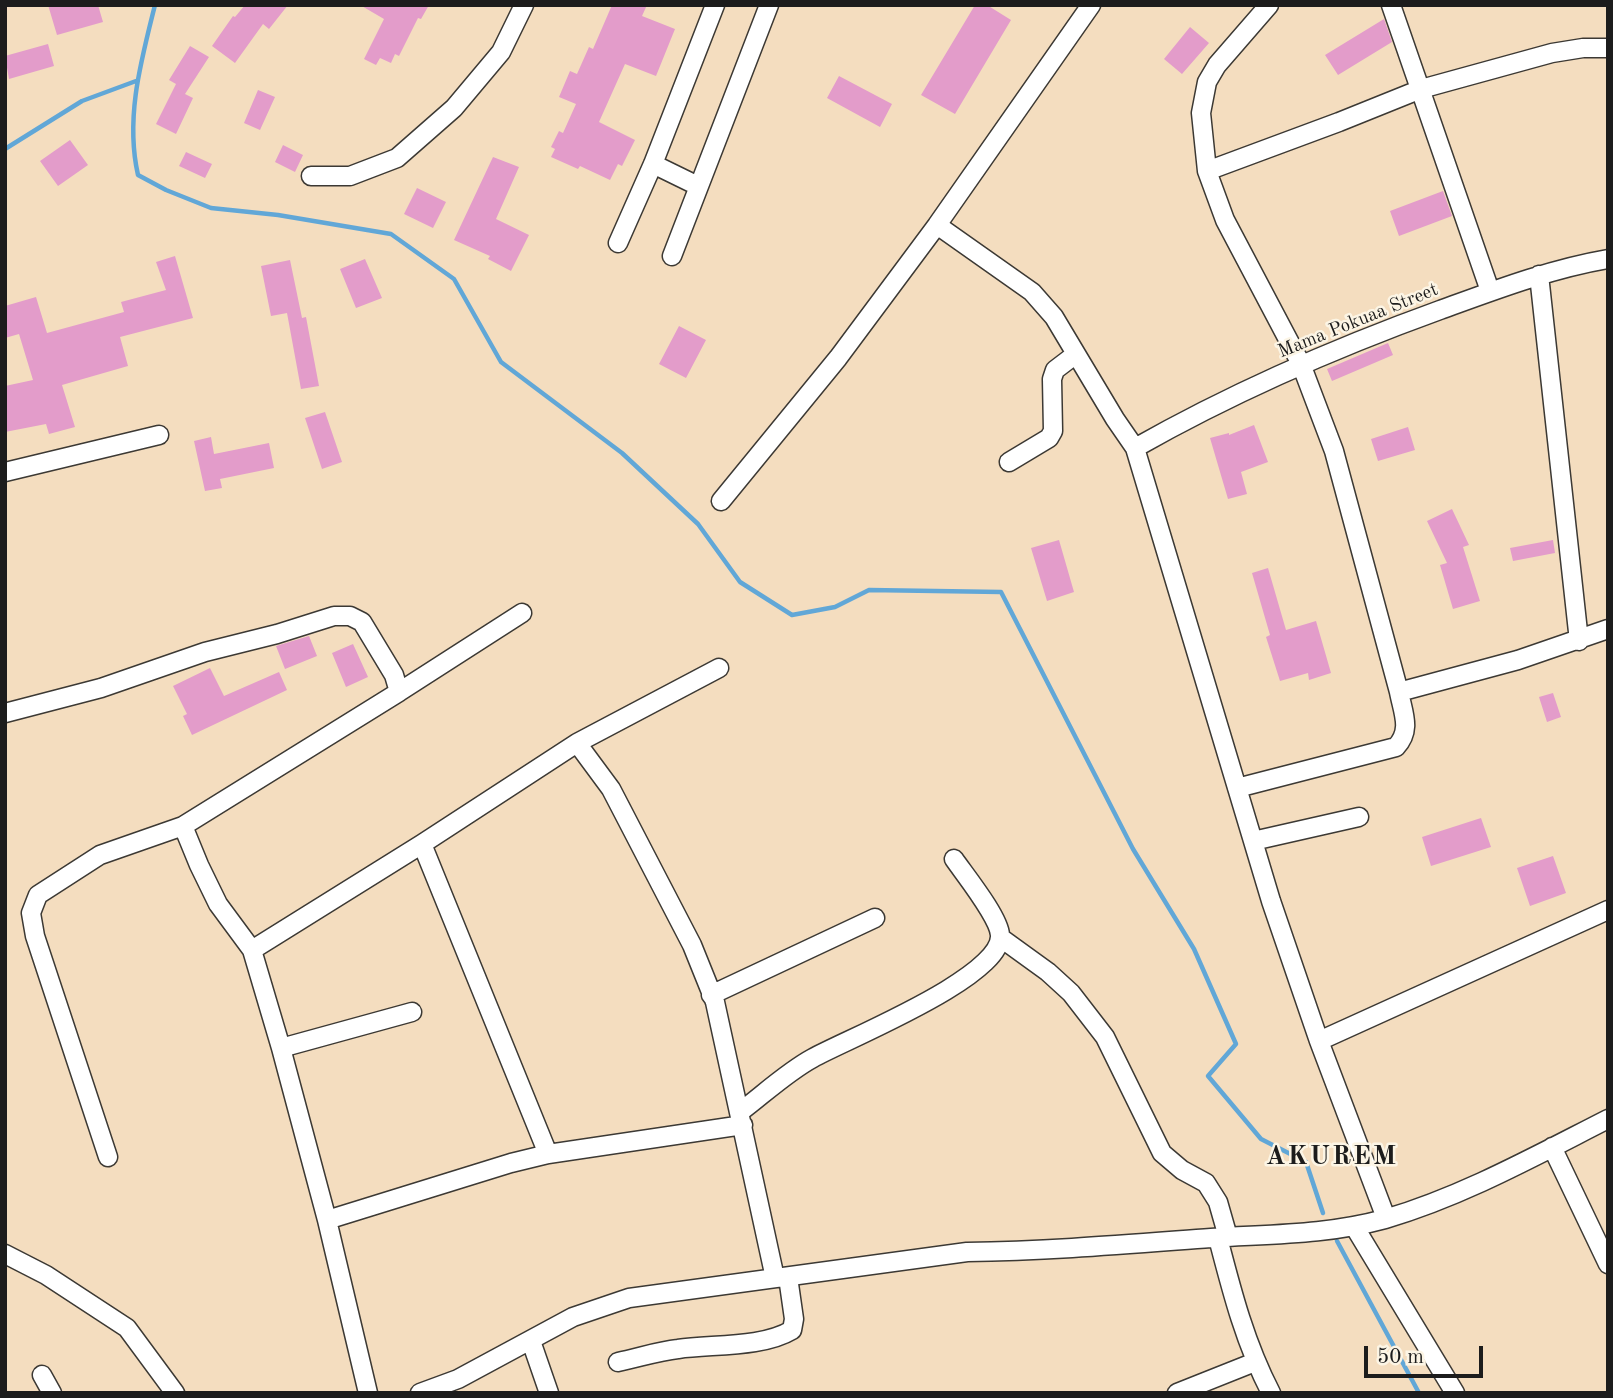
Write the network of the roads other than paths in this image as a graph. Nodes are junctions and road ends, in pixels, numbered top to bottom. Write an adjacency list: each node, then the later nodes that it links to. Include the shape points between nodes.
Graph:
1 (524, 5): 11 (street, via 501,52 454,108 397,158 350,176)
2 (715, 5): 9 (street)
3 (769, 5): 12 (street)
4 (1091, 5): 13 (street)
5 (1269, 5): 10 (street, via 1207,82 1201,113)
6 (1391, 5): 8 (street)
7 (1608, 48): 8 (street, via 1552,53)
8 (1421, 89): 10 (street); 18 (street)
9 (653, 164): 12 (street); 14 (street)
10 (1207, 171): 20 (street, via 1225,220)
11 (311, 176)
12 (698, 186): 15 (street)
13 (937, 225): 19 (street, via 1032,292); 25 (street, via 838,358)
14 (618, 243)
15 (672, 256)
16 (1608, 259): 17 (street, Mama Pokuaa Street)
17 (1539, 275): 18 (street, Mama Pokuaa Street); 28 (street)
18 (1490, 291): 20 (street, Mama Pokuaa Street)
19 (1076, 354): 22 (street); 23 (street, via 1055,370 1052,379 1054,431)
20 (1301, 365): 22 (street, Mama Pokuaa Street); 31 (street, via 1334,451)
21 (159, 435): 24 (street)
22 (1135, 448): 34 (street)
23 (1009, 462)
24 (5, 472)
25 (721, 501)
26 (522, 613): 30 (street)
27 (1608, 629): 28 (street)
28 (1579, 640): 31 (street)
29 (719, 668): 33 (street)
30 (399, 692): 32 (street, via 394,675 362,622 334,616); 36 (street)
31 (1399, 692): 34 (street, via 1406,727 1396,747)
32 (5, 713)
33 (577, 743): 38 (street); 44 (street, via 611,789 692,945)
34 (1237, 788): 37 (street)
35 (1359, 817): 37 (street)
36 (183, 826): 43 (street, via 218,904); 52 (street, via 100,855 38,895 31,913)
37 (1253, 841): 46 (street)
38 (422, 844): 43 (street); 51 (street)
39 (954, 859): 42 (street, via 997,923)
40 (1608, 910): 46 (street)
41 (875, 918): 44 (street)
42 (1001, 938): 48 (street, via 992,957 928,1003 811,1058); 56 (street, via 1071,993 1105,1037 1161,1153 1206,1183 1218,1202)
43 (252, 950): 47 (street)
44 (711, 995): 48 (street)
45 (412, 1012): 47 (street)
46 (1319, 1041): 53 (street)
47 (281, 1048): 54 (street)
48 (742, 1118): 51 (street); 59 (street)
49 (1608, 1119): 50 (street)
50 (1552, 1147): 53 (street, via 1447,1199); 58 (street)
51 (548, 1154): 54 (street)
52 (108, 1157)
53 (1385, 1218): 55 (street)
54 (327, 1220): 66 (street)
55 (1354, 1226): 56 (street, via 1298,1235); 71 (street)
56 (1223, 1238): 59 (street, via 967,1252); 62 (street, via 1239,1319)
57 (5, 1254): 65 (street, via 127,1328)
58 (1608, 1264)
59 (782, 1278): 60 (street, via 629,1298 573,1317); 61 (street, via 794,1320 792,1330 782,1336 675,1349)
60 (531, 1341): 67 (street); 68 (street)
61 (618, 1362)
62 (1255, 1362): 69 (street); 70 (street)
63 (42, 1375): 64 (street)
64 (52, 1393)
65 (175, 1393)
66 (368, 1393)
67 (420, 1393)
68 (549, 1393)
69 (1177, 1393)
70 (1271, 1393)
71 (1455, 1393)

